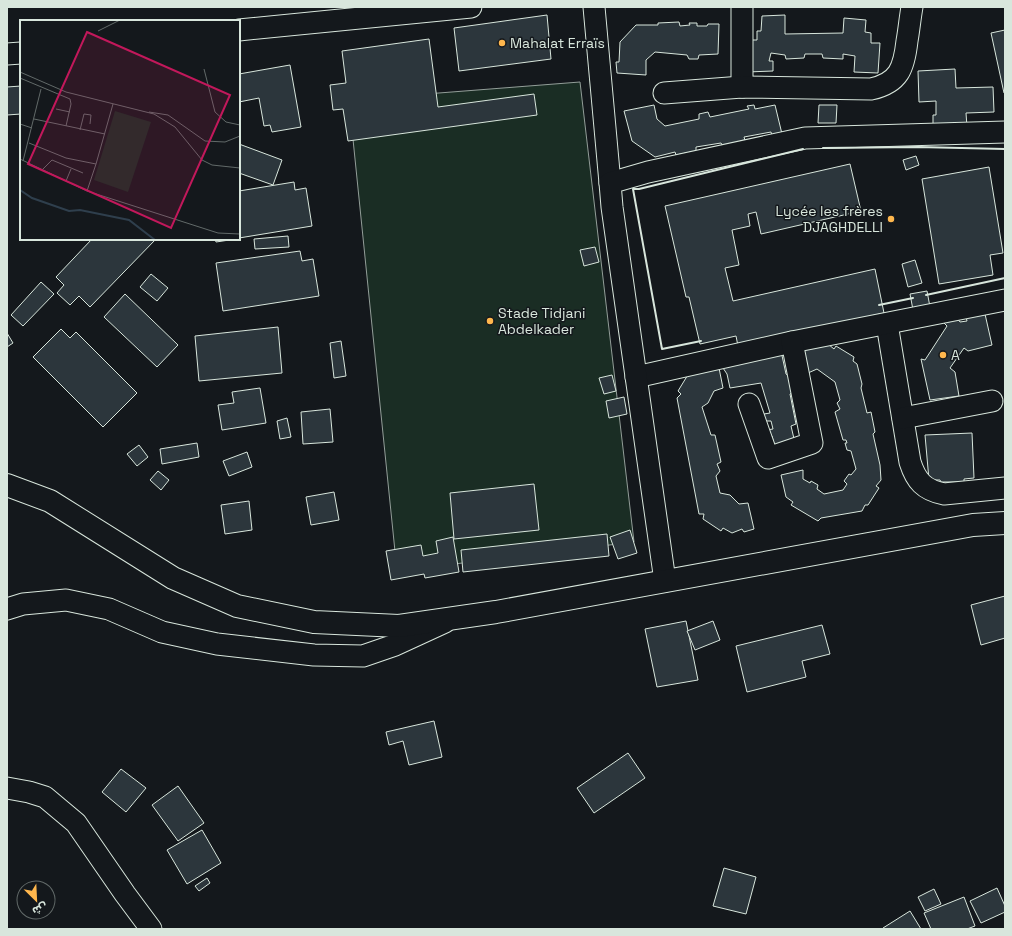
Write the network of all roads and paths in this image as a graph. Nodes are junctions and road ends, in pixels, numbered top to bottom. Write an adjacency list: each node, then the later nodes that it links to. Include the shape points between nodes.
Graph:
1 (470, 7): 5 (street)
2 (594, 7): 11 (street)
3 (742, 7): 8 (street)
4 (912, 7): 8 (street, via 903,66 898,75 881,87)
5 (240, 30)
6 (20, 53): 7 (street)
7 (7, 54)
8 (742, 87): 9 (street)
9 (664, 93)
10 (1005, 132): 11 (street, via 805,138 648,172)
11 (610, 183): 15 (street)
12 (1005, 300): 13 (street)
13 (887, 324): 14 (street); 18 (street)
14 (792, 342): 15 (street); 17 (street, via 812,443 768,458)
15 (636, 377): 22 (street)
16 (992, 401): 18 (street)
17 (749, 404)
18 (903, 418): 20 (street, via 913,471 925,487 944,494)
19 (7, 485): 24 (main road, via 50,500 172,578 237,606 314,622 399,626)
20 (1005, 488)
21 (1005, 523): 22 (main road, via 973,525)
22 (665, 581): 24 (main road)
23 (7, 609): 24 (street, via 23,604 66,600 109,609 162,632 217,644 321,655 363,656 396,645)
24 (453, 618)
25 (7, 788): 26 (street, via 45,797 76,822)
26 (151, 929)

